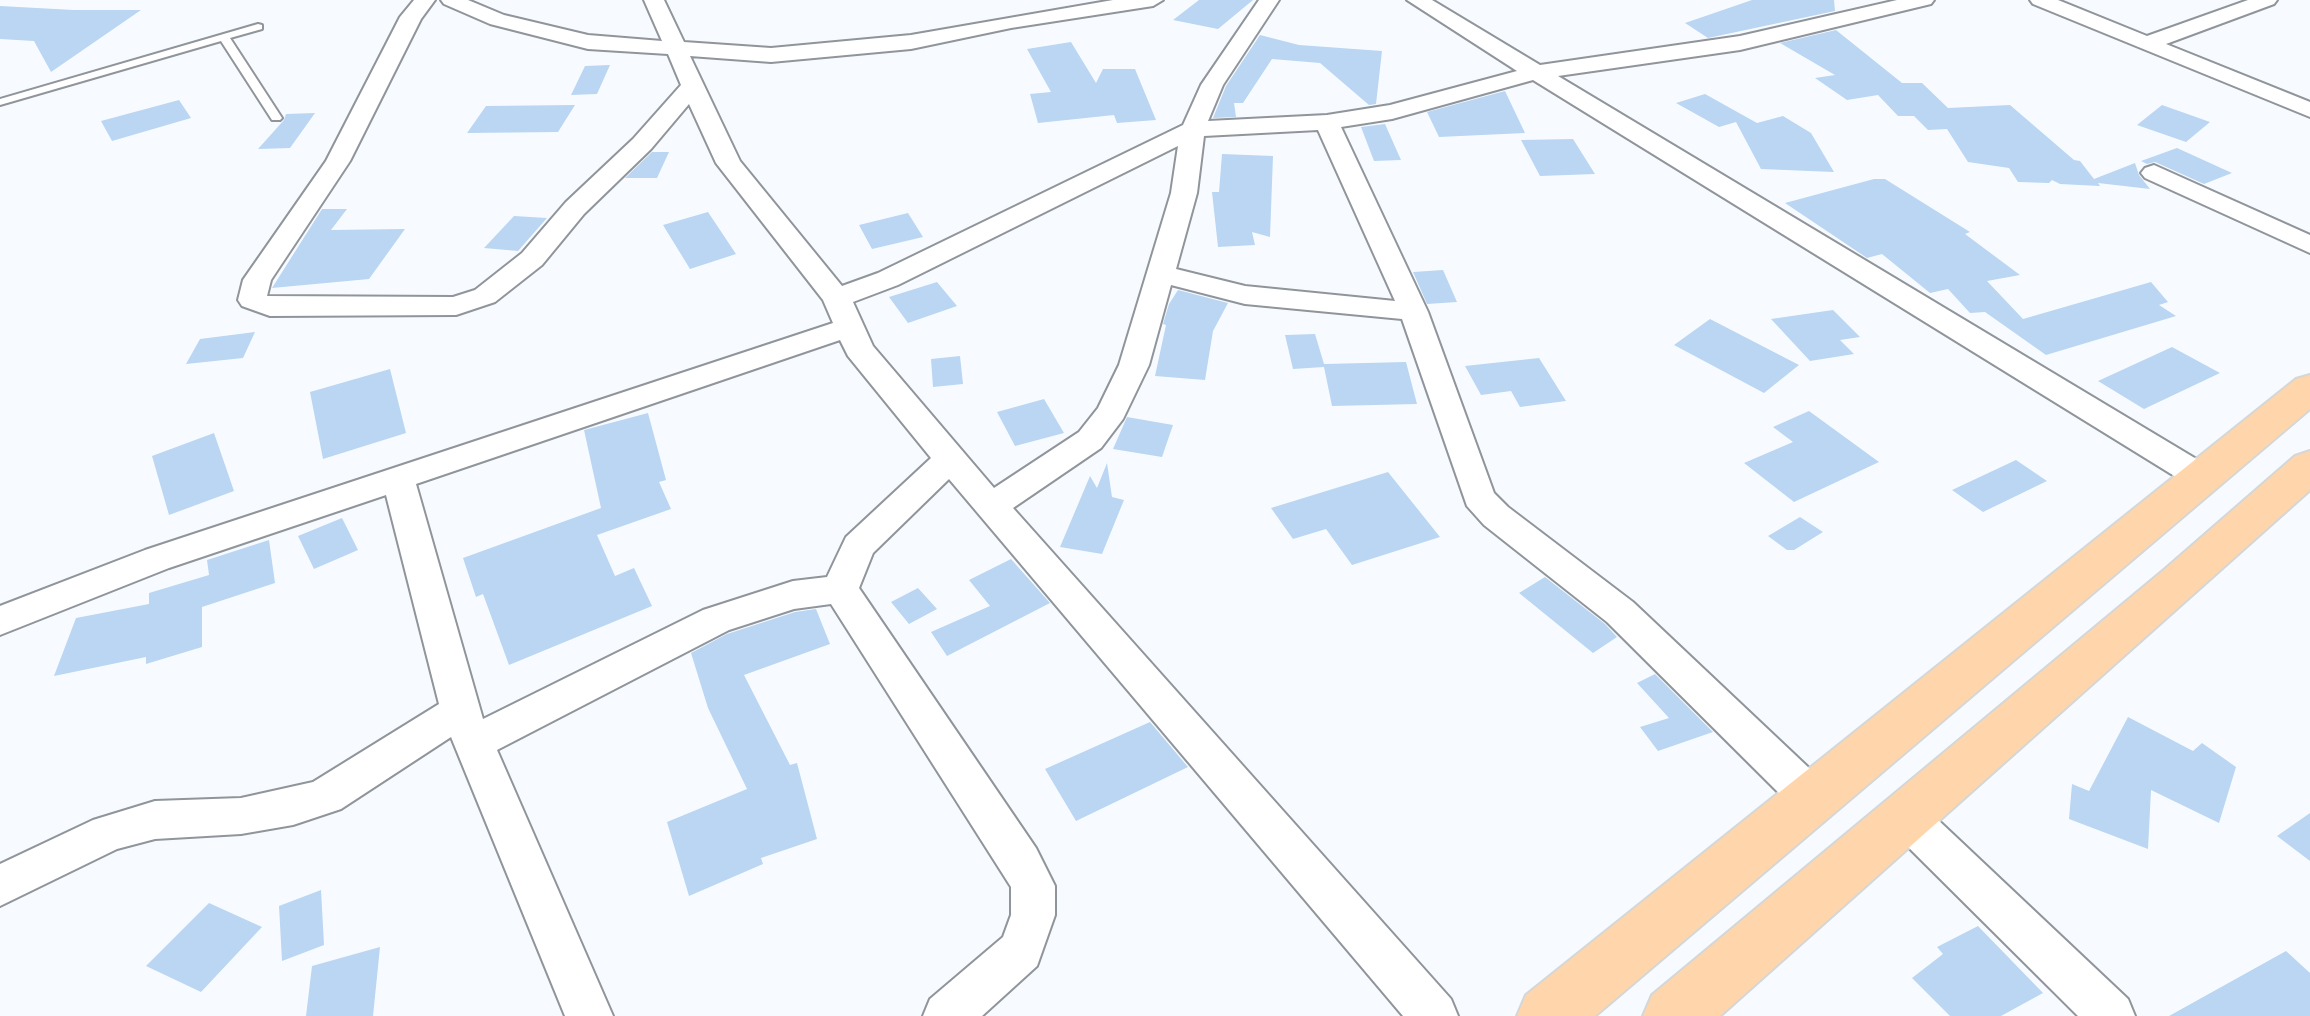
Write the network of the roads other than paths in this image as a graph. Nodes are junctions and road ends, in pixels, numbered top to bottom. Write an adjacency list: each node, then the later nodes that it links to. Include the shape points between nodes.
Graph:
1 (425, 0): 15 (street, via 411,17 338,161 257,280 252,300 270,307 456,306 485,296 532,259)
2 (451, 0): 13 (street, via 497,20 588,42)
3 (654, 0): 13 (street)
4 (1153, 0): 13 (street, via 862,48 771,55)
5 (1269, 0): 20 (street, via 1212,85)
6 (1417, 0): 14 (street)
7 (1924, 0): 14 (street, via 1726,46)
8 (2040, 0): 12 (street)
9 (2267, 0): 12 (street)
10 (258, 27): 11 (lane)
11 (224, 37): 16 (lane); 18 (lane)
12 (2148, 43): 17 (street)
13 (678, 51): 15 (street)
14 (1538, 72): 19 (street, via 1392,112); 29 (street)
15 (693, 85): 24 (street, via 728,163)
16 (0, 102)
17 (2310, 110)
18 (276, 118)
19 (1327, 122): 20 (street); 25 (street)
20 (1193, 129): 23 (street, via 1184,193); 24 (street, via 888,279)
21 (2154, 173): 22 (street)
22 (2310, 245)
23 (1161, 274): 25 (street, via 1245,295); 31 (street, via 1134,365 1112,412 1090,440)
24 (843, 312): 27 (street, via 859,349); 30 (street)
25 (1414, 312): 35 (street, via 1479,498 1620,612)
26 (2310, 388): 29 (highway)
27 (950, 459): 31 (street); 32 (street, via 858,546)
28 (2310, 466): 36 (highway)
29 (2201, 477): 35 (highway)
30 (398, 478): 33 (street, via 157,559); 34 (street)
31 (992, 506): 40 (street)
32 (840, 589): 34 (street, via 793,595 716,620); 39 (street, via 1033,886 1033,915 1021,951)
33 (0, 621)
34 (467, 727): 37 (street, via 326,796 280,810 131,826 53,857); 38 (street)
35 (1812, 798): 41 (highway)
36 (1905, 816): 42 (highway); 43 (street)
37 (0, 886)
38 (589, 1016)
39 (947, 1016)
40 (1434, 1016)
41 (1548, 1016)
42 (1674, 1016)
43 (2111, 1016)

